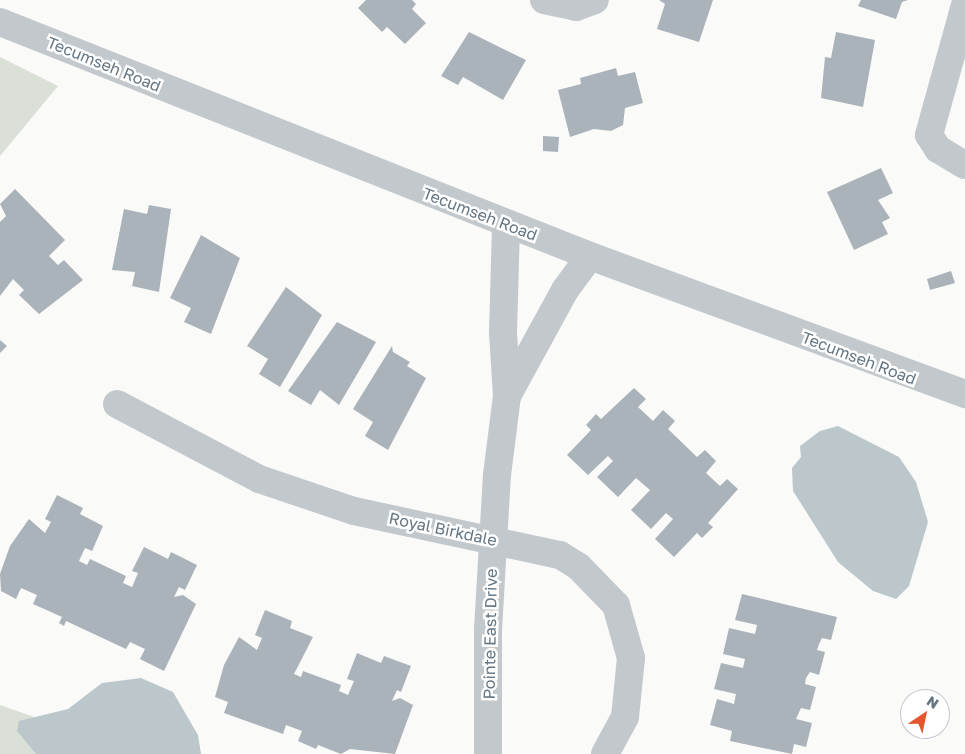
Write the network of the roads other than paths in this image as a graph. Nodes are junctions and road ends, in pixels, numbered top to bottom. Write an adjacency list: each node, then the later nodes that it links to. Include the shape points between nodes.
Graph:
1 (544, 0): 2 (street, via 576,7)
2 (595, 0)
3 (965, 5): 5 (street, via 929,135 938,149)
4 (0, 22): 6 (street, Tecumseh Road)
5 (965, 165)
6 (506, 224): 7 (street, Tecumseh Road); 9 (street, Pointe East Drive, via 503,333)
7 (590, 256): 8 (street, Tecumseh Road, via 925,383); 9 (street, Pointe East Drive, via 565,290)
8 (965, 394)
9 (507, 396): 11 (street, Pointe East Drive)
10 (117, 404): 11 (street, Royal Birkdale, via 258,479 354,511)
11 (493, 539): 12 (street, Pointe East Drive); 13 (street, Royal Birkdale, via 560,555 579,567 616,605 631,658 630,689 625,717)
12 (488, 754)
13 (605, 754)

